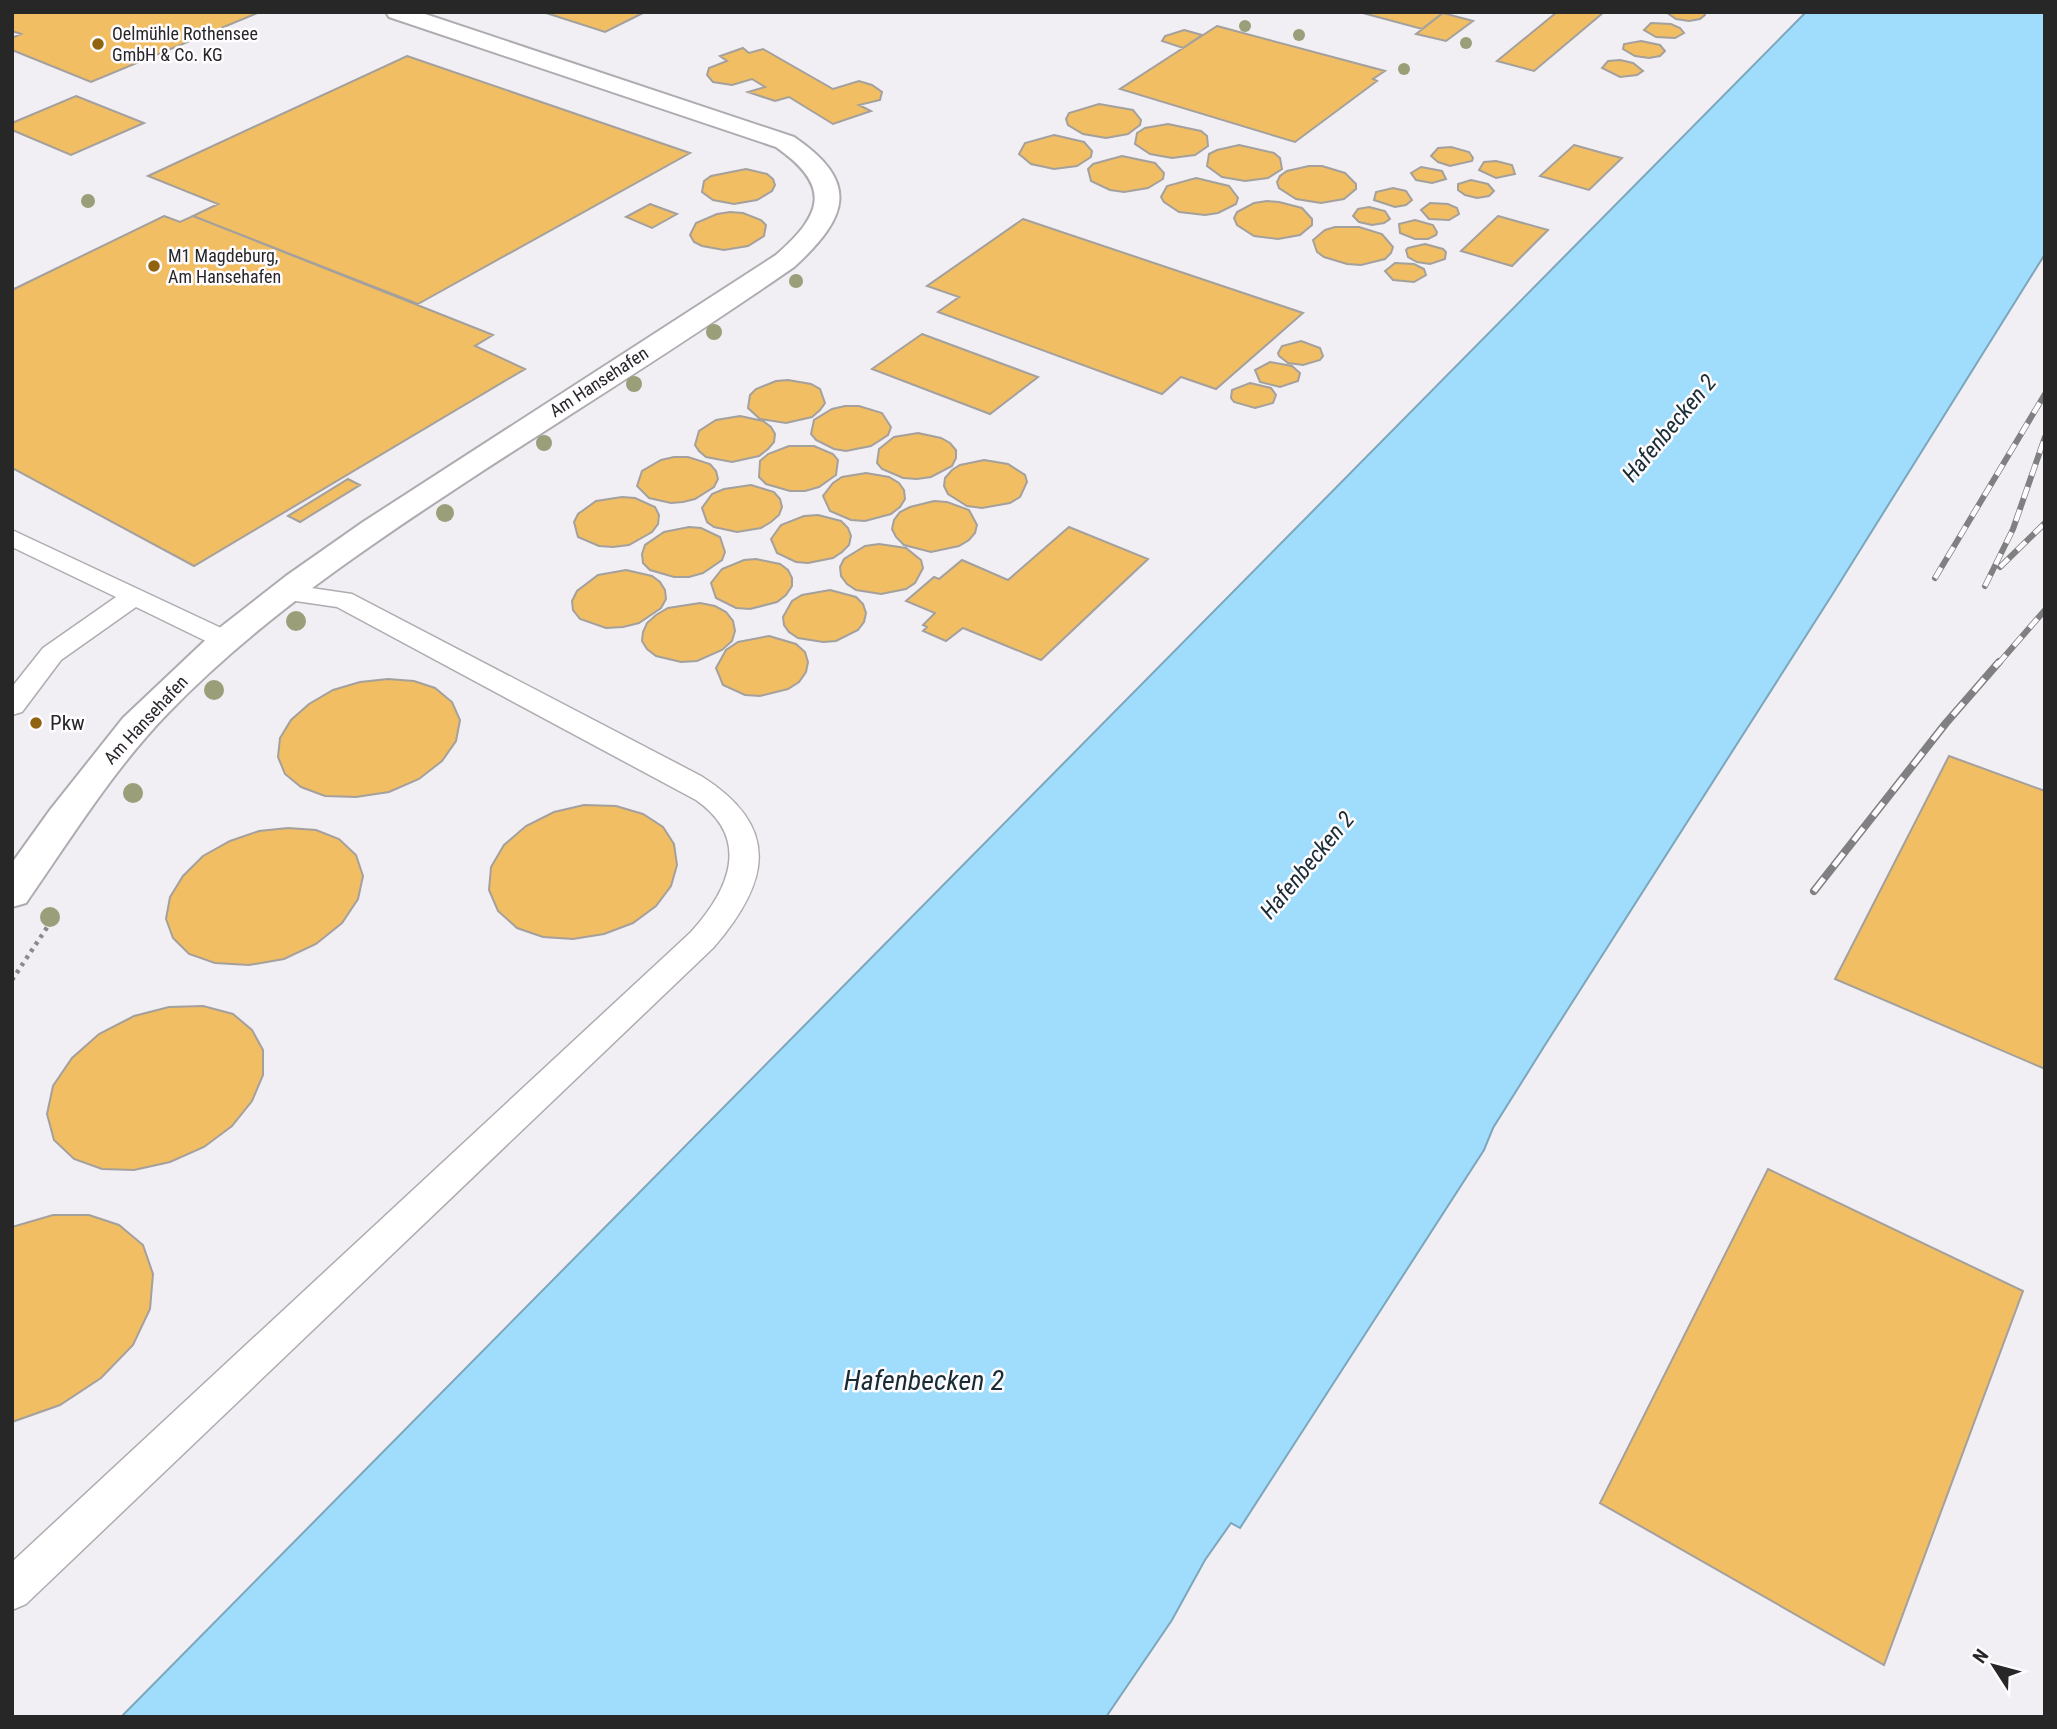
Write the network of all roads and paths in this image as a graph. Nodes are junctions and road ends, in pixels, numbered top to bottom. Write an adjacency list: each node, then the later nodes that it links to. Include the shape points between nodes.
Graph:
1 (397, 12): 3 (street, Am Hansehafen, via 776,138 818,167 830,200 816,231 785,261 358,538)
2 (13, 538): 4 (lane)
3 (284, 592): 5 (street, Am Hansehafen); 8 (lane, via 343,600 691,783 723,805 738,827 741,878 726,913 702,940)
4 (134, 597): 5 (lane); 6 (lane, via 52,654)
5 (225, 640): 7 (street, Am Hansehafen, via 124,739)
6 (12, 706)
7 (12, 893)
8 (12, 1590)

